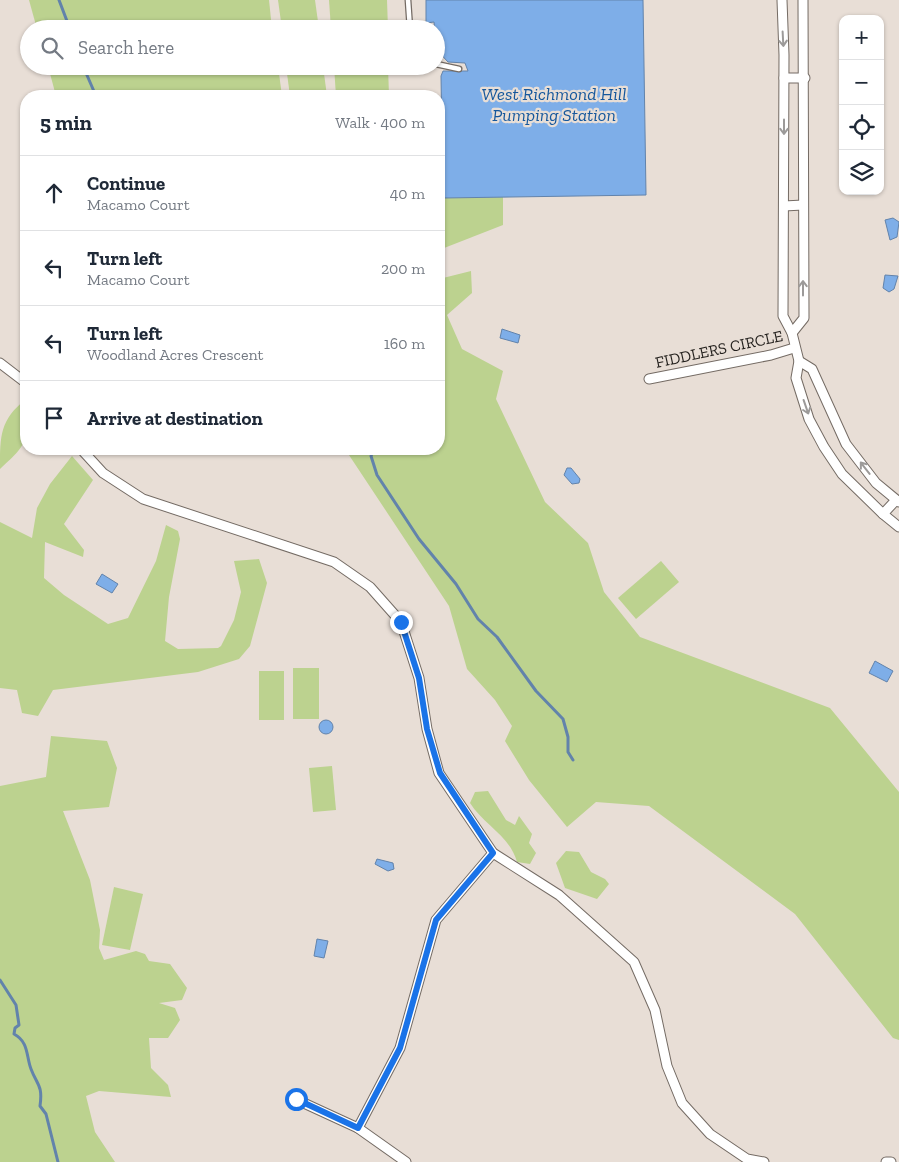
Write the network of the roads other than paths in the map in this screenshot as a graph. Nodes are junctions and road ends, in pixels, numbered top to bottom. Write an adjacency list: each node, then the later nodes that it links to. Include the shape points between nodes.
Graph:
1 (408, 0): 4 (lane)
2 (782, 0): 7 (street, one-way to 7)
3 (804, 0): 8 (street)
4 (409, 20)
5 (445, 66): 6 (lane)
6 (459, 69)
7 (784, 78): 8 (street); 10 (street, one-way to 10)
8 (805, 78): 9 (street)
9 (803, 205): 10 (street); 11 (street, one-way to 9, via 804,318)
10 (784, 206): 11 (street, via 783,316)
11 (792, 333): 12 (street)
12 (794, 348): 13 (street); 16 (street, FIDDLERS CIRCLE)
13 (799, 361): 18 (street, one-way to 13, via 876,482 846,444 812,369); 19 (street, one-way to 19, via 796,378 824,447 842,474)
14 (0, 362): 15 (street)
15 (20, 378)
16 (649, 379)
17 (86, 455): 21 (street, via 103,473 143,499 334,562 370,586 401,622 419,678 427,729 440,773)
18 (898, 501): 19 (street)
19 (883, 514): 20 (street)
20 (899, 527)
21 (493, 853): 23 (street, via 436,920 400,1048); 25 (street, via 559,895 634,962 655,1010 667,1066 682,1103 710,1134 747,1159)
22 (296, 1099): 23 (street)
23 (358, 1128): 24 (street)
24 (406, 1162)
25 (764, 1162)
26 (886, 1162): 27 (street)
27 (891, 1162)

